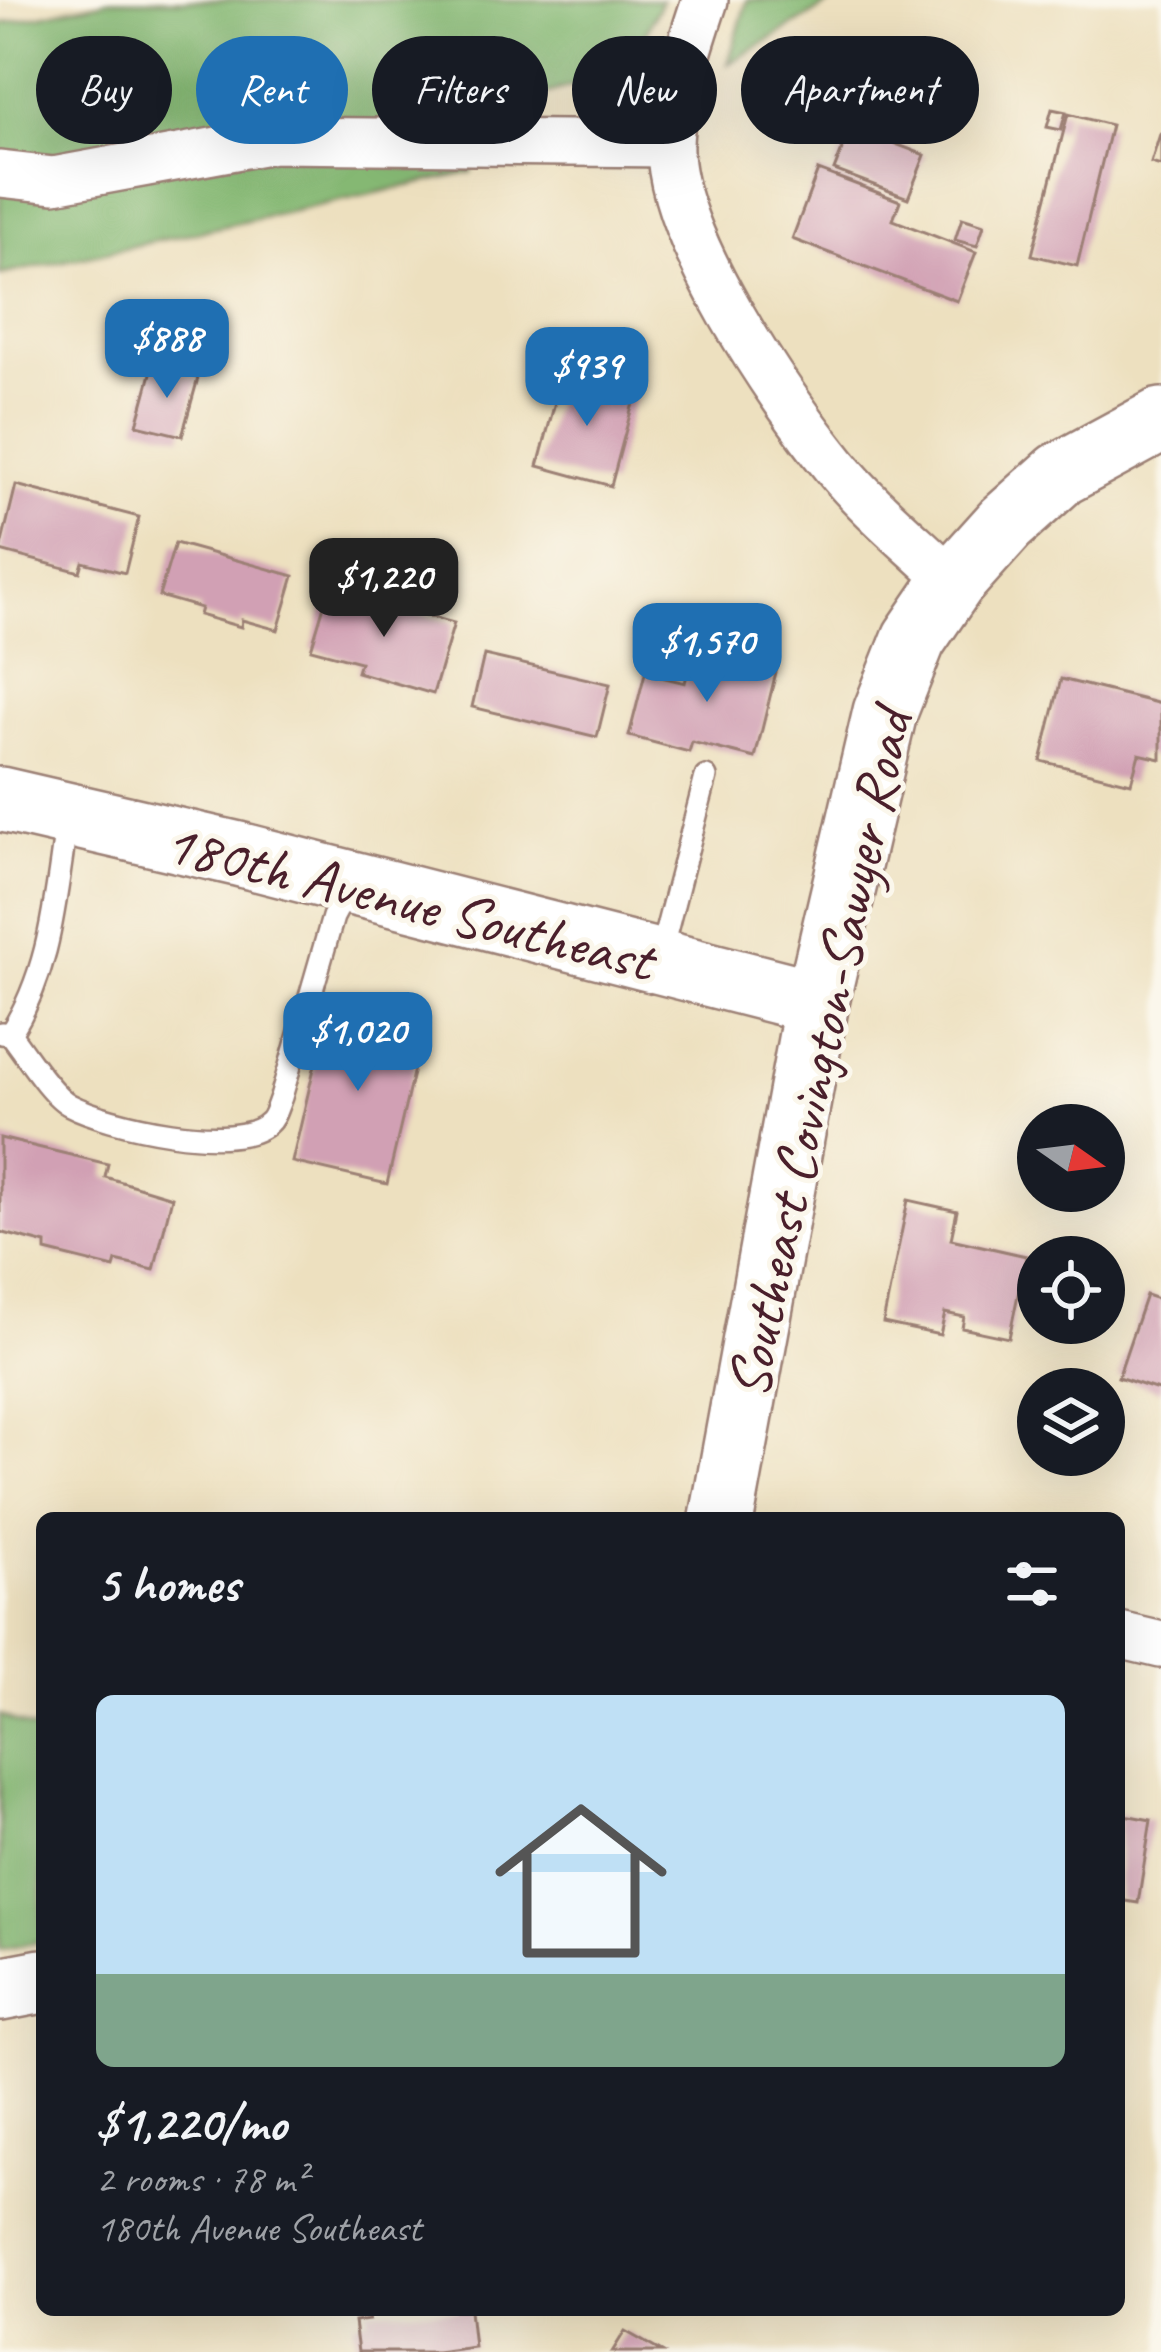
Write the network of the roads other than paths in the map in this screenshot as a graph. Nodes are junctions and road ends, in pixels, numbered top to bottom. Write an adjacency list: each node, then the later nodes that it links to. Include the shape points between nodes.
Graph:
1 (705, 0): 2 (street)
2 (693, 36)
3 (572, 143): 5 (street, via 273,140 54,180)
4 (669, 144): 7 (street, via 695,250 770,375 837,469)
5 (0, 174)
6 (1161, 420): 7 (street, Southeast Covington-Sawyer Road, via 1061,474)
7 (953, 582): 13 (street, Southeast Covington-Sawyer Road, via 914,639 885,712)
8 (706, 777): 12 (lane)
9 (0, 799): 10 (street, 180th Avenue Southeast)
10 (68, 817): 11 (street, 180th Avenue Southeast); 14 (lane, via 33,998)
11 (351, 883): 12 (street, 180th Avenue Southeast); 14 (lane, via 333,917 281,1097 270,1122 255,1130 209,1138 144,1130 65,1104)
12 (658, 962): 13 (street, 180th Avenue Southeast)
13 (817, 1002): 15 (street, Southeast Covington-Sawyer Road)
14 (5, 1034)
15 (723, 1512)
16 (1125, 1637): 17 (street)
17 (1161, 1646)
18 (36, 1982): 19 (street)
19 (0, 1989)

